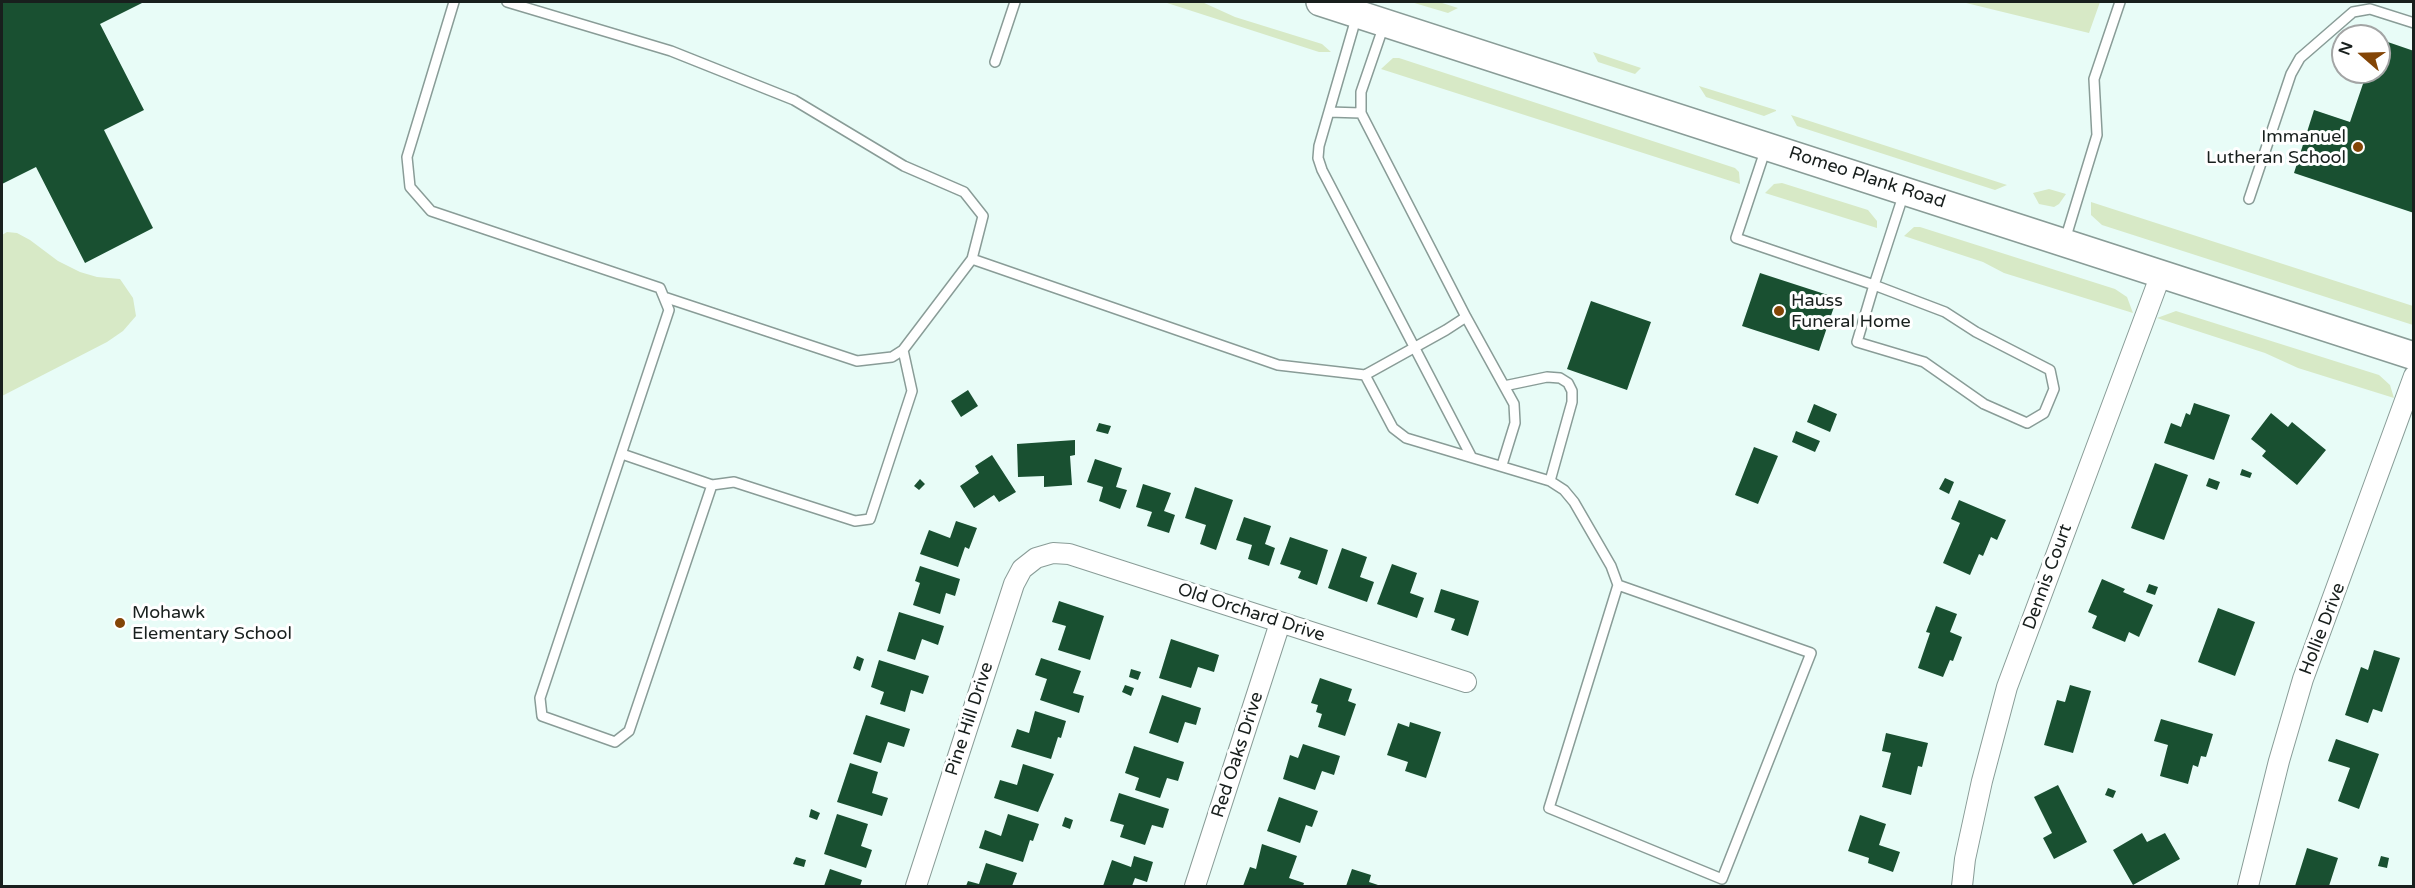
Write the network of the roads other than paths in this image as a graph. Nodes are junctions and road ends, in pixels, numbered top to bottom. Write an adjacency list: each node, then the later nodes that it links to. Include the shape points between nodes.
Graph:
1 (454, 2): 19 (lane, via 407,157 410,187 431,212 660,288)
2 (507, 2): 16 (lane, via 671,51 794,100 904,166 964,192 983,216)
3 (1015, 2): 9 (lane)
4 (1320, 2): 6 (main road, Romeo Plank Road)
5 (2120, 2): 15 (lane, via 2094,79 2097,135)
6 (1358, 14): 7 (main road, Romeo Plank Road); 10 (lane)
7 (1384, 22): 11 (lane, via 1361,92); 12 (main road, Romeo Plank Road)
8 (2414, 23): 14 (lane, via 2370,9 2353,12 2300,58)
9 (995, 62)
10 (1329, 112): 11 (lane); 21 (lane, via 1319,146 1322,170)
11 (1361, 113): 20 (lane)
12 (1767, 146): 13 (main road, Romeo Plank Road); 18 (lane, via 1736,238)
13 (1904, 191): 15 (main road, Romeo Plank Road); 18 (lane)
14 (2249, 198)
15 (2064, 242): 17 (main road, Romeo Plank Road)
16 (972, 259): 22 (lane); 24 (lane, via 1278,365)
17 (2161, 274): 23 (main road, Romeo Plank Road); 36 (street, Dennis Court, via 2007,687 1965,859)
18 (1874, 285): 18 (lane, via 1857,342 1924,362 1984,405 2027,423 2044,413 2054,389 2050,370 1945,312)
19 (664, 297): 22 (lane, via 857,361 892,357); 27 (lane, via 669,310)
20 (1466, 317): 21 (lane); 26 (lane)
21 (1415, 347): 24 (lane); 28 (lane)
22 (903, 350): 31 (lane, via 912,391 870,519 855,521 734,482)
23 (2414, 356)
24 (1365, 375): 28 (lane, via 1393,428 1406,438)
25 (2414, 376): 39 (street, Hollie Drive, via 2303,680)
26 (1504, 386): 29 (lane, via 1514,404 1515,423); 30 (lane, via 1547,377 1560,378 1572,391)
27 (622, 454): 31 (lane); 31 (lane, via 540,698 542,716 615,742 629,731)
28 (1471, 456): 29 (lane)
29 (1502, 465): 30 (lane)
30 (1550, 481): 33 (lane, via 1574,502)
31 (712, 485)
32 (1036, 558): 34 (street, Old Orchard Drive, via 1069,554); 37 (street, Pine Hill Drive, via 1014,584)
33 (1618, 585): 33 (lane, via 1549,808 1722,879 1811,652)
34 (1280, 623): 35 (street, Old Orchard Drive); 38 (street, Red Oaks Drive)
35 (1466, 682)
36 (1965, 884)
37 (916, 886)
38 (1195, 886)
39 (2248, 886)

